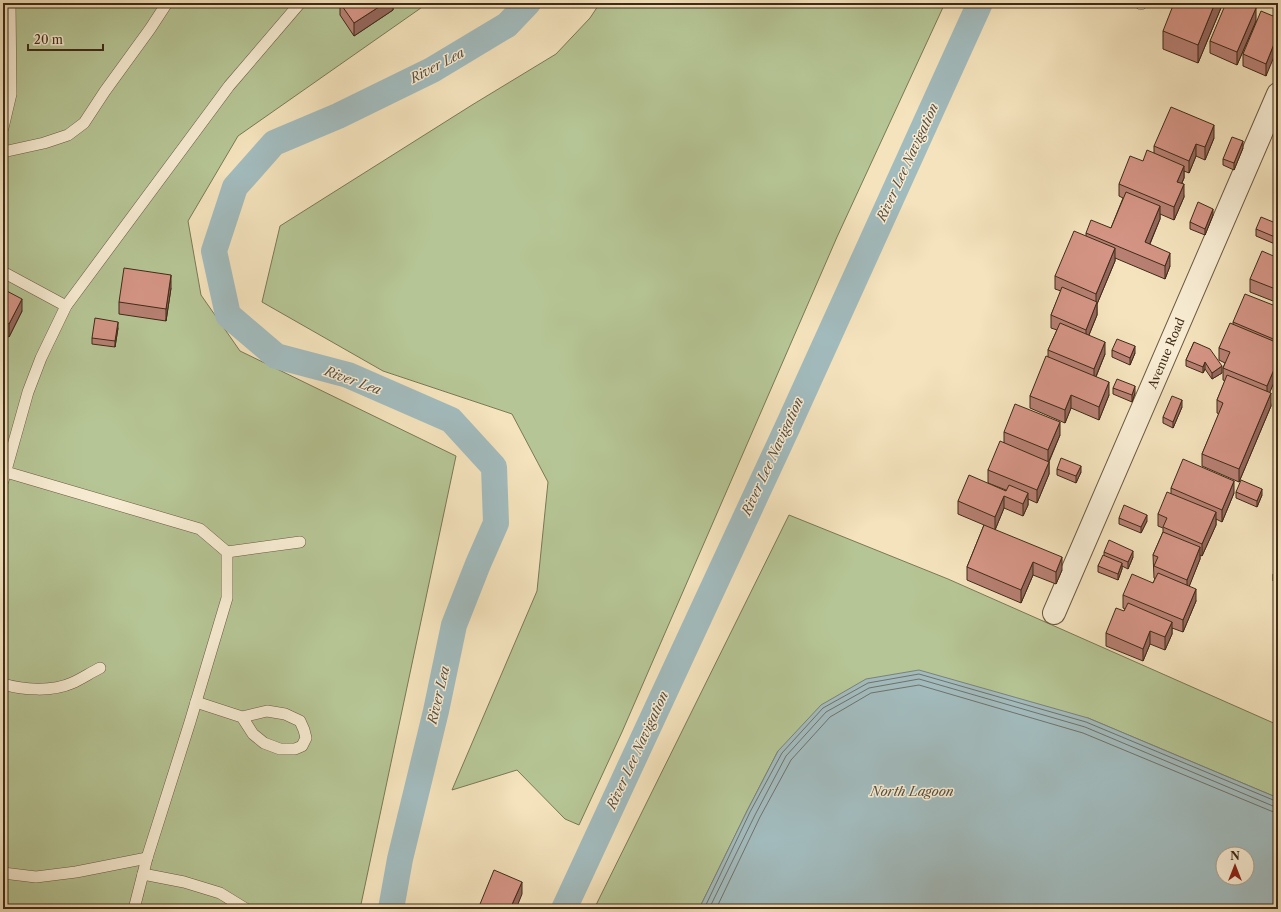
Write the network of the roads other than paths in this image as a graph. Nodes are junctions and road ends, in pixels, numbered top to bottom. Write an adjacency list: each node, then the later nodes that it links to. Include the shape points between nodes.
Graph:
1 (10, 3): 5 (lane, via 11,94)
2 (167, 3): 6 (lane, via 84,123 68,136)
3 (300, 3): 8 (lane, via 230,86)
4 (1278, 94): 12 (street, Avenue Road)
5 (3, 128)
6 (3, 152)
7 (3, 272): 8 (lane)
8 (66, 306): 9 (lane, via 28,392)
9 (4, 476): 11 (lane, via 200,529)
10 (300, 542): 11 (lane)
11 (227, 552): 15 (lane, via 227,598)
12 (1054, 613)
13 (100, 668): 14 (lane, via 70,684 45,689 19,688)
14 (3, 684)
15 (196, 702): 16 (lane); 17 (lane)
16 (242, 717): 16 (lane, via 253,734 264,743 280,749 295,749 302,746 306,738 300,721 285,714 267,710)
17 (147, 858): 18 (lane, via 36,877); 19 (lane)
18 (3, 873)
19 (143, 874): 20 (lane); 21 (lane, via 184,882 220,893)
20 (134, 909)
21 (246, 909)

